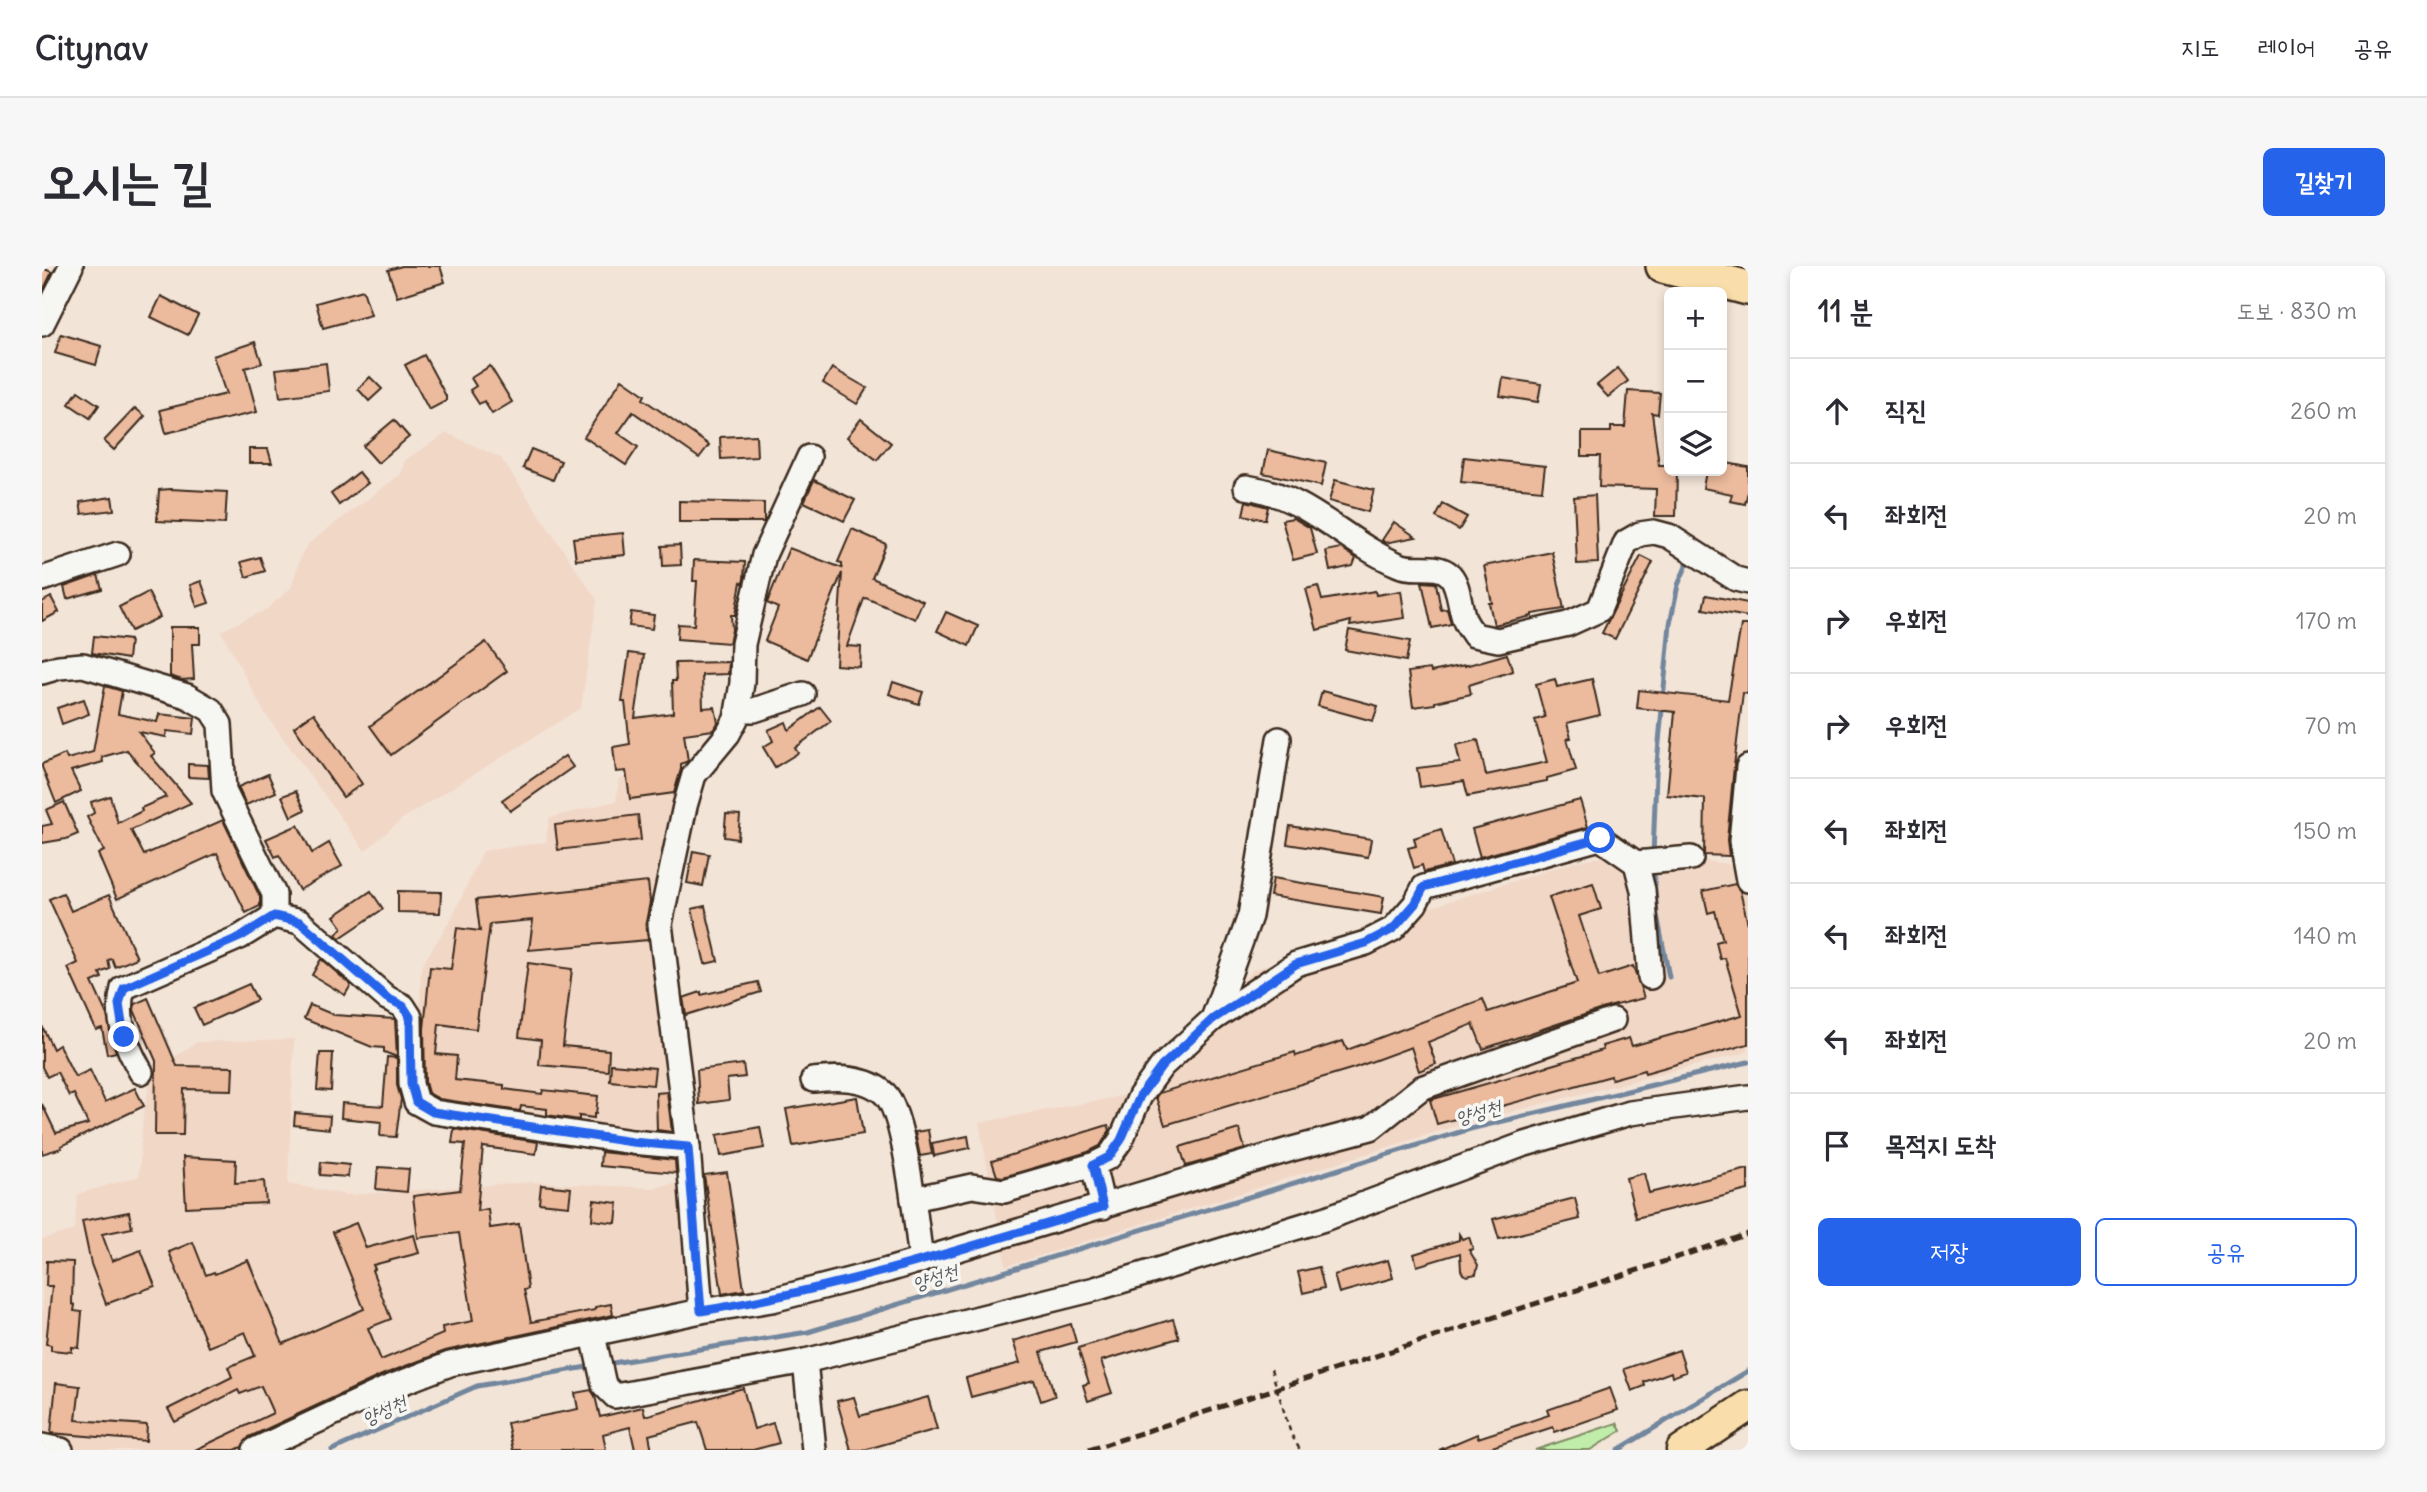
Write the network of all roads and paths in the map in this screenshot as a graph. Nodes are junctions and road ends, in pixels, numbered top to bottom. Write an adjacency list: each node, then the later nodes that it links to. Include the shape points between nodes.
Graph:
1 (71, 266): 4 (street)
2 (1663, 266): 3 (highway)
3 (1748, 288)
4 (42, 324)
5 (808, 457): 12 (street, via 764,555 743,644)
6 (1246, 487): 9 (street, via 1278,494 1307,508 1406,569 1442,569 1452,578 1464,620 1474,635 1498,640 1568,624 1599,610 1626,542 1640,534 1654,531 1669,536)
7 (118, 554): 8 (street)
8 (42, 579)
9 (1748, 582)
10 (42, 672): 18 (street, via 83,665 187,696 211,710 220,724 224,791 274,894)
11 (803, 694): 12 (street, via 754,710)
12 (738, 709): 25 (street, via 728,734 694,775 660,924)
13 (1279, 739): 20 (street, via 1250,916)
14 (1748, 766): 17 (street, via 1741,841)
15 (1691, 859): 16 (street)
16 (1647, 862): 19 (street, via 1643,890); 20 (street, via 1600,838 1424,887 1393,929 1366,943 1296,964)
17 (1748, 880)
18 (274, 916): 22 (street, via 240,937 124,988 119,1004 124,1037); 25 (street, via 300,922 387,998 403,1006 410,1017 411,1084 416,1102 433,1112)
19 (1650, 977)
20 (1213, 1019): 26 (street, via 1162,1066 1140,1096 1121,1140 1109,1157)
21 (1613, 1020): 28 (street, via 1421,1088 1371,1128)
22 (141, 1073)
23 (813, 1080): 27 (street, via 861,1081 884,1094 897,1115)
24 (1748, 1097): 32 (street, via 1630,1113 1522,1145 1324,1219 1095,1289)
25 (688, 1147): 30 (street)
26 (1093, 1165): 27 (street, via 1004,1191 972,1186); 28 (street)
27 (913, 1199): 29 (street)
28 (1103, 1207): 29 (street)
29 (921, 1261): 30 (street, via 772,1300)
30 (701, 1311): 31 (street)
31 (594, 1342): 32 (street, via 604,1385 615,1396); 37 (street, via 450,1364)
32 (805, 1360): 38 (street)
33 (1270, 1369): 39 (path)
34 (1748, 1406): 40 (main road)
35 (42, 1446): 36 (street)
36 (61, 1450)
37 (255, 1450)
38 (814, 1450)
39 (1300, 1450)
40 (1682, 1450)

